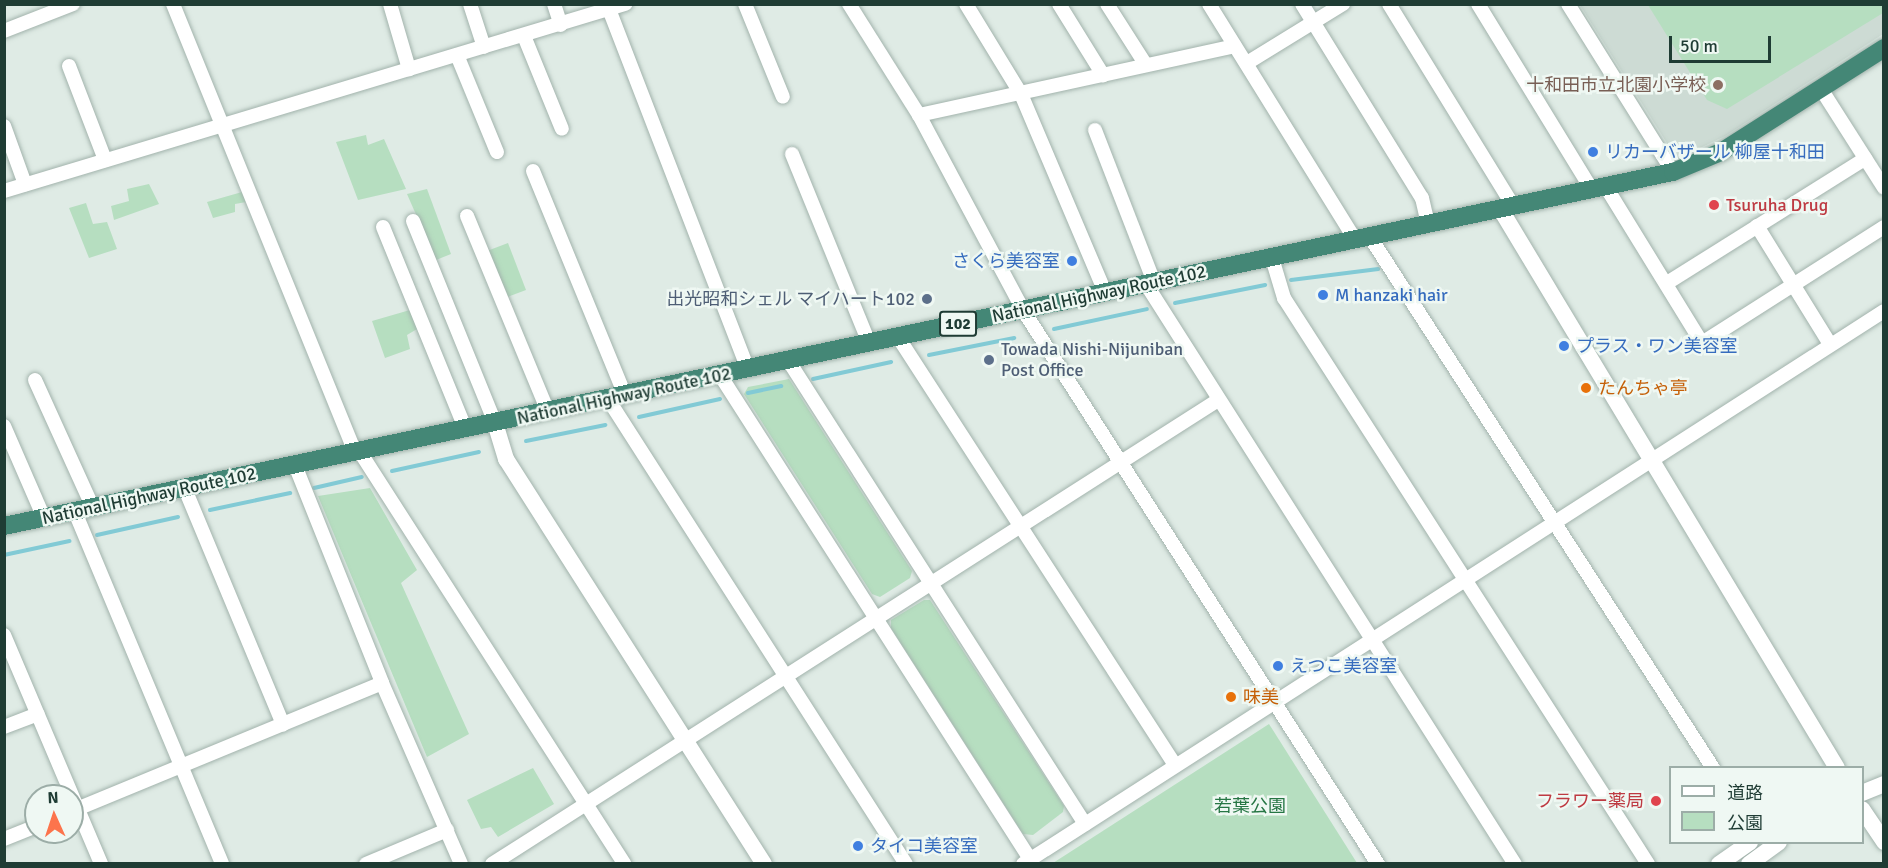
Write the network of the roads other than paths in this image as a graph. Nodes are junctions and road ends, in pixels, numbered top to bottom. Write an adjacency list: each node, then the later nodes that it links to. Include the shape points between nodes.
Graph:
1 (74, 4): 21 (street)
2 (173, 4): 36 (street)
3 (390, 4): 30 (street)
4 (470, 4): 24 (street)
5 (554, 4): 20 (street)
6 (625, 4): 18 (street)
7 (745, 4): 34 (street)
8 (849, 4): 35 (street)
9 (966, 4): 33 (street)
10 (1059, 4): 31 (street)
11 (1107, 4): 28 (street)
12 (1209, 4): 23 (street)
13 (1302, 4): 19 (street)
14 (1343, 4): 19 (street)
15 (1389, 4): 50 (street)
16 (1478, 4): 48 (street)
17 (1568, 4): 45 (street)
18 (608, 7): 20 (street); 69 (street)
19 (1314, 23): 27 (street); 53 (street, via 1422,198)
20 (561, 25): 22 (street)
21 (4, 31)
22 (524, 36): 24 (street); 38 (street)
23 (1235, 46): 27 (street); 28 (street)
24 (484, 47): 26 (street)
25 (1884, 48): 32 (highway, National Highway Route 102 / 102)
26 (457, 55): 30 (street); 40 (street)
27 (1248, 63): 57 (street)
28 (1146, 65): 31 (street)
29 (69, 66): 43 (street)
30 (409, 69): 36 (street)
31 (1103, 75): 33 (street)
32 (1821, 89): 42 (street); 45 (highway, National Highway Route 102 / 102, via 1721,152)
33 (1021, 94): 35 (street); 62 (street)
34 (783, 97)
35 (919, 115): 63 (street)
36 (224, 125): 43 (street); 78 (street)
37 (4, 126): 46 (street)
38 (562, 129)
39 (1095, 130): 59 (street)
40 (497, 152)
41 (792, 154): 66 (street)
42 (1864, 159): 47 (street); 54 (street)
43 (105, 160): 46 (street)
44 (533, 171): 72 (street)
45 (1673, 172): 48 (highway, National Highway Route 102 / 102)
46 (25, 184): 49 (street)
47 (1884, 188)
48 (1599, 189): 50 (highway, National Highway Route 102 / 102); 60 (street)
49 (4, 191)
50 (1507, 209): 53 (highway, National Highway Route 102 / 102); 80 (street)
51 (467, 216): 74 (street)
52 (413, 221): 75 (street)
53 (1428, 225): 57 (highway, National Highway Route 102 / 102)
54 (1757, 226): 60 (street); 61 (street)
55 (383, 227): 77 (street)
56 (1884, 227): 61 (street)
57 (1363, 239): 58 (highway, National Highway Route 102 / 102); 85 (street)
58 (1272, 258): 59 (highway, National Highway Route 102 / 102); 88 (street, via 1284,298)
59 (1150, 283): 62 (highway, National Highway Route 102 / 102); 73 (street)
60 (1667, 283): 61 (street, via 1702,343)
61 (1793, 285): 67 (street)
62 (1105, 292): 63 (highway, National Highway Route 102 / 102)
63 (1023, 310): 65 (highway, National Highway Route 102 / 102); 79 (street)
64 (1884, 311): 67 (street)
65 (898, 337): 66 (highway, National Highway Route 102 / 102); 87 (street)
66 (869, 343): 68 (highway, National Highway Route 102 / 102)
67 (1830, 344): 80 (street)
68 (788, 360): 69 (highway, National Highway Route 102 / 102); 89 (street)
69 (748, 369): 70 (highway, National Highway Route 102 / 102)
70 (720, 375): 72 (highway, National Highway Route 102 / 102); 90 (street)
71 (35, 380): 83 (street)
72 (616, 397): 74 (highway, National Highway Route 102 / 102); 93 (street)
73 (1218, 400): 79 (street); 92 (street)
74 (548, 412): 75 (highway, National Highway Route 102 / 102)
75 (495, 423): 77 (highway, National Highway Route 102 / 102); 99 (street, via 506,459)
76 (4, 426): 84 (street)
77 (466, 430): 78 (highway, National Highway Route 102 / 102)
78 (357, 452): 81 (highway, National Highway Route 102 / 102); 107 (street)
79 (1120, 462): 87 (street); 95 (street)
80 (1649, 462): 85 (street); 103 (street)
81 (295, 465): 82 (highway, National Highway Route 102 / 102); 94 (street)
82 (185, 489): 83 (highway, National Highway Route 102 / 102); 97 (street)
83 (84, 510): 84 (highway, National Highway Route 102 / 102); 101 (street)
84 (44, 518): 86 (highway, National Highway Route 102 / 102)
85 (1554, 521): 88 (street); 102 (street)
86 (4, 526)
87 (1022, 526): 89 (street); 100 (street)
88 (1464, 580): 92 (street); 129 (street)
89 (929, 585): 90 (street); 110 (street)
90 (877, 619): 93 (street); 118 (street)
91 (4, 635): 96 (street)
92 (1372, 639): 95 (street); 128 (street)
93 (785, 676): 99 (street); 126 (street)
94 (382, 683): 97 (street); 112 (street)
95 (1274, 702): 100 (street); 127 (street)
96 (38, 714): 98 (street); 104 (street)
97 (283, 724): 101 (street)
98 (4, 727)
99 (687, 741): 107 (street); 125 (street)
100 (1175, 765): 110 (street)
101 (181, 766): 108 (street); 121 (street)
102 (1712, 766)
103 (1836, 766)
104 (65, 784)
105 (1884, 784): 106 (street)
106 (1864, 793)
107 (585, 805): 119 (street); 124 (street)
108 (84, 806)
109 (1864, 811): 115 (street)
110 (1085, 824): 118 (street)
111 (84, 829): 120 (street)
112 (447, 830): 122 (street); 123 (street)
113 (24, 831): 114 (street)
114 (4, 839)
115 (1884, 842)
116 (1749, 844): 130 (street)
117 (1778, 844): 131 (street)
118 (1026, 861)
119 (493, 863)
120 (101, 864)
121 (222, 864)
122 (366, 864)
123 (461, 864)
124 (624, 864)
125 (764, 864)
126 (906, 864)
127 (1378, 864)
128 (1515, 864)
129 (1648, 864)
130 (1719, 864)
131 (1749, 864)

